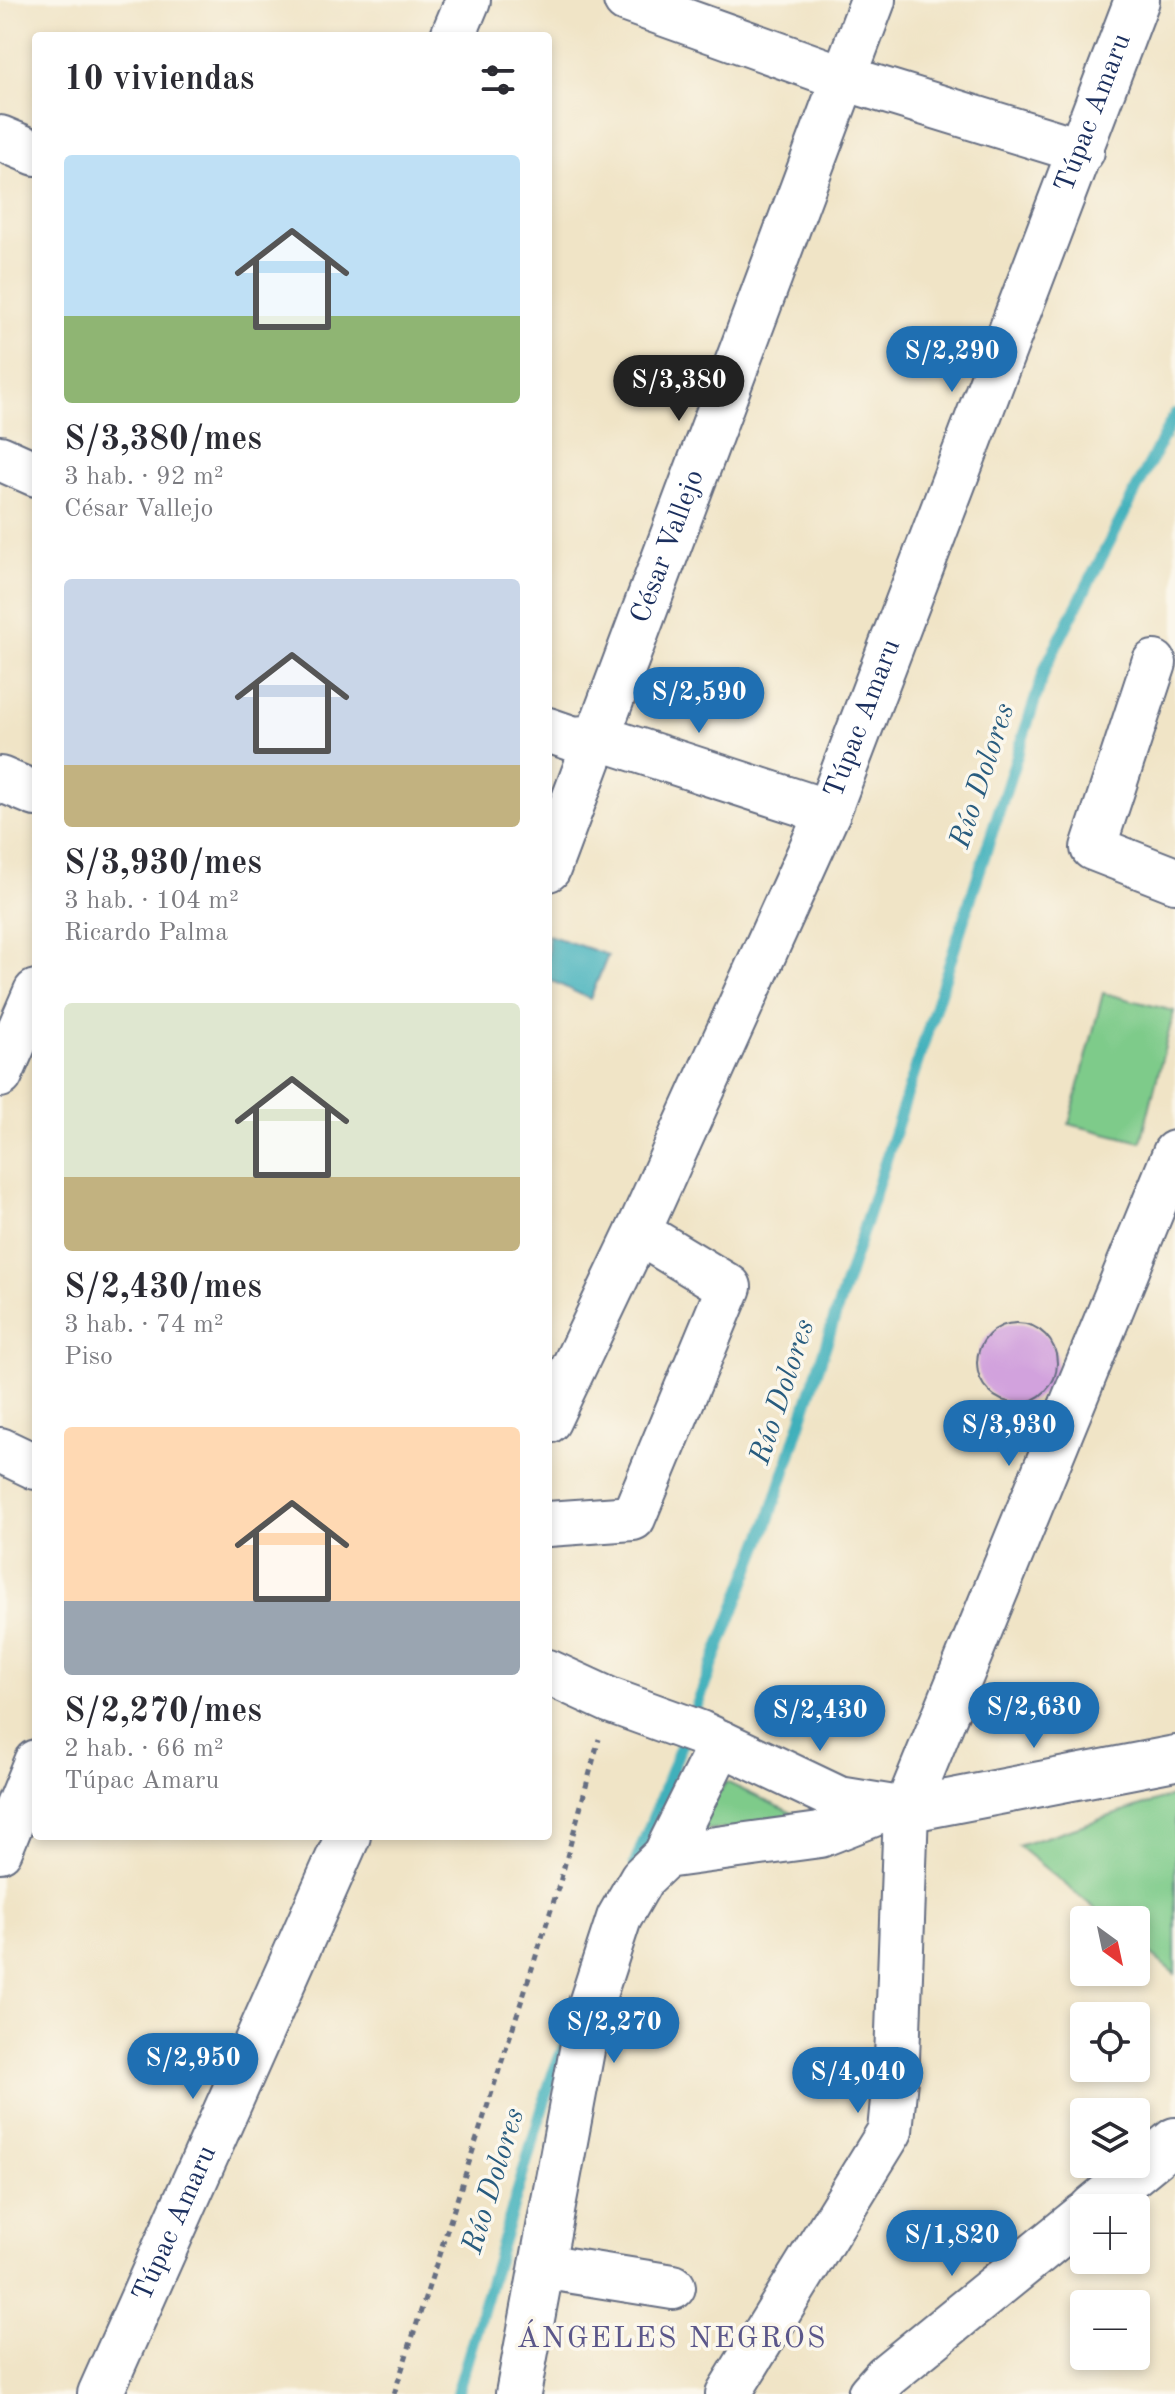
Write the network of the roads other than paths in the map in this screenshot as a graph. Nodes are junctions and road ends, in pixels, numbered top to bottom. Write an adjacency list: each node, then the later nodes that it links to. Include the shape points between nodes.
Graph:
1 (626, 0): 4 (street)
2 (873, 0): 4 (street, César Vallejo)
3 (1137, 0): 7 (street, Túpac Amaru)
4 (844, 78): 7 (street); 12 (street, César Vallejo)
5 (0, 138): 6 (street)
6 (32, 151)
7 (1082, 151): 15 (street, Túpac Amaru)
8 (0, 458): 9 (street)
9 (32, 472)
10 (1154, 663): 17 (street, via 1093,848)
11 (552, 731): 12 (street, via 574,739)
12 (597, 737): 15 (street); 16 (street, César Vallejo)
13 (0, 779): 14 (street)
14 (32, 792)
15 (828, 812): 21 (street, Túpac Amaru)
16 (552, 858)
17 (1175, 880)
18 (32, 1001): 19 (street)
19 (0, 1075)
20 (1175, 1153): 30 (street)
21 (638, 1232): 22 (street, Túpac Amaru); 25 (street, via 729,1287 633,1518)
22 (552, 1413)
23 (0, 1450): 24 (street)
24 (32, 1465)
25 (552, 1524)
26 (552, 1674): 27 (street)
27 (710, 1738): 30 (street, via 839,1799); 33 (street)
28 (1175, 1758): 30 (street)
29 (32, 1772): 32 (street)
30 (897, 1809): 33 (street, via 820,1835); 42 (street, via 897,2059 890,2131)
31 (346, 1840): 40 (street, Túpac Amaru)
32 (0, 1850)
33 (665, 1856): 37 (street, via 642,1878 619,1918 590,2007)
34 (1175, 2140): 35 (street)
35 (1109, 2194)
36 (1070, 2227): 39 (street)
37 (542, 2266): 38 (street); 41 (street)
38 (673, 2287)
39 (886, 2388)
40 (100, 2394)
41 (518, 2394)
42 (728, 2394)

